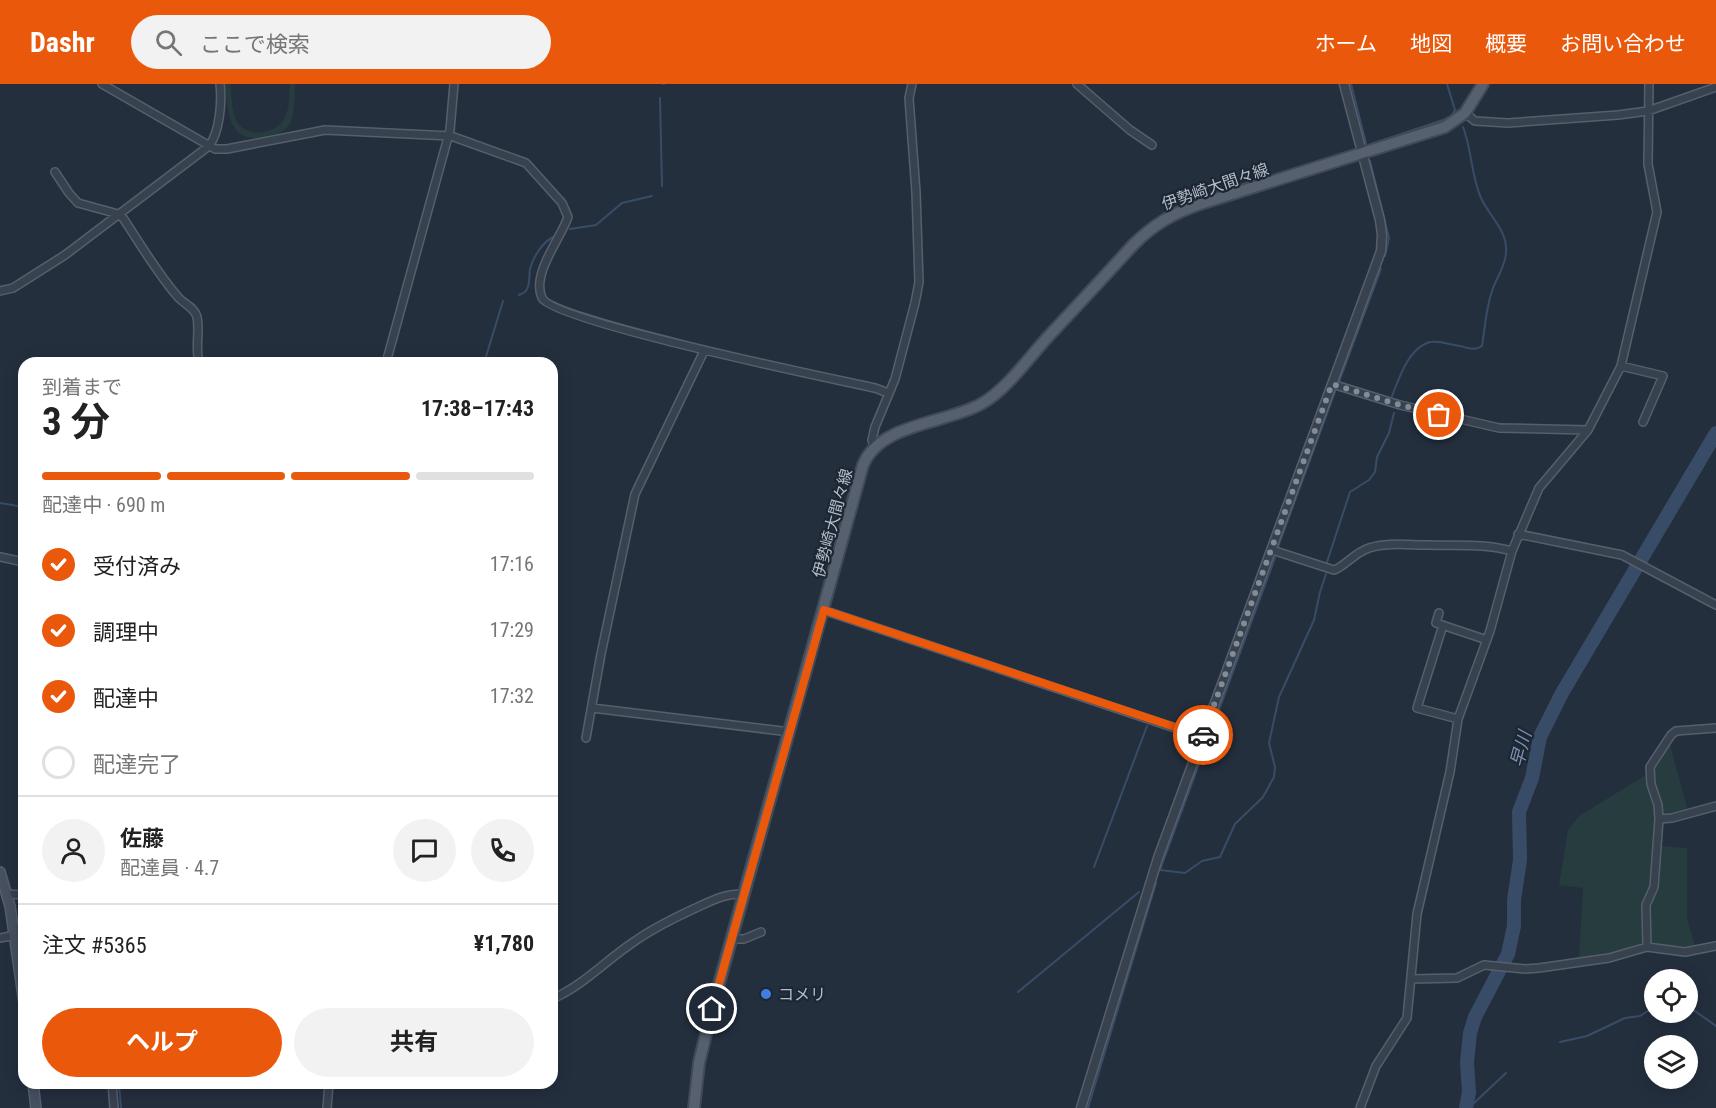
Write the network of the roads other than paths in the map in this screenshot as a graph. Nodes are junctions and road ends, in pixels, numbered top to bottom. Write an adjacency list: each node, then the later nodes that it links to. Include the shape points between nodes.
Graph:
1 (102, 84): 14 (street)
2 (220, 84): 14 (street, via 221,106)
3 (454, 84): 12 (street)
4 (912, 84): 24 (street, via 909,98 919,282)
5 (1077, 84): 13 (street)
6 (1344, 84): 15 (street)
7 (1483, 84): 11 (main road, 伊勢崎大間々線)
8 (1649, 84): 10 (street)
9 (1716, 87): 10 (street)
10 (1648, 111): 11 (street, via 1524,123 1475,121); 22 (street, via 1648,164 1658,212)
11 (1465, 113): 15 (main road, 伊勢崎大間々線, via 1445,127)
12 (448, 136): 14 (street, via 325,130 227,148); 19 (street, via 526,163 562,203 568,217 544,268 540,288 543,300 561,310); 21 (street)
13 (1152, 145)
14 (209, 146): 17 (street)
15 (1362, 154): 23 (street, via 1380,219 1382,242); 27 (main road, 伊勢崎大間々線, via 1165,218 1133,245 988,399 894,435)
16 (55, 171): 17 (street, via 78,203)
17 (118, 214): 18 (street, via 65,255 13,288); 20 (street, via 165,281 196,315)
18 (0, 291)
19 (704, 351): 24 (street); 38 (street, via 635,494)
20 (198, 357)
21 (388, 357)
22 (1621, 366): 25 (street, via 1663,376); 26 (street)
23 (1332, 384): 26 (street, via 1499,428); 29 (street)
24 (888, 393): 27 (street, via 875,427)
25 (1643, 422)
26 (1588, 430): 28 (street, via 1539,488)
27 (874, 447): 34 (main road, 伊勢崎大間々線, via 863,465)
28 (1518, 534): 30 (street); 33 (street, via 1634,560)
29 (1272, 550): 30 (street, via 1334,570 1354,555 1387,545 1477,545); 42 (street)
30 (1512, 551): 37 (street)
31 (0, 557): 32 (street)
32 (18, 561)
33 (1716, 605)
34 (824, 610): 41 (main road, 伊勢崎大間々線); 42 (street)
35 (1439, 613): 36 (street, via 1436,623)
36 (1443, 625): 37 (street); 39 (street, via 1417,708)
37 (1487, 640): 39 (street)
38 (592, 708): 41 (street); 43 (street)
39 (1458, 719): 56 (street, via 1418,914)
40 (1716, 728): 45 (street, via 1676,731 1651,764)
41 (790, 732): 49 (main road, 伊勢崎大間々線)
42 (1202, 736): 65 (street, via 1158,858)
43 (586, 738)
44 (1716, 806): 45 (street)
45 (1659, 819): 55 (street, via 1654,887 1646,905)
46 (0, 872): 47 (main road)
47 (7, 894): 48 (street); 50 (main road)
48 (18, 895)
49 (744, 895): 53 (main road, 伊勢崎大間々線); 57 (street, via 708,903 648,932 586,981)
50 (18, 931): 52 (street)
51 (761, 932): 53 (street)
52 (0, 938)
53 (732, 939): 64 (main road, 伊勢崎大間々線, via 705,1035)
54 (1716, 946): 55 (street, via 1685,952)
55 (1647, 947): 56 (street, via 1609,958 1539,968 1487,965 1457,978)
56 (1412, 979): 66 (street, via 1407,1018 1376,1066)
57 (558, 996)
58 (34, 1089): 61 (main road)
59 (112, 1089): 62 (street)
60 (329, 1089): 63 (street)
61 (36, 1108)
62 (114, 1108)
63 (327, 1108)
64 (694, 1108)
65 (1081, 1108)
66 (1360, 1108)

